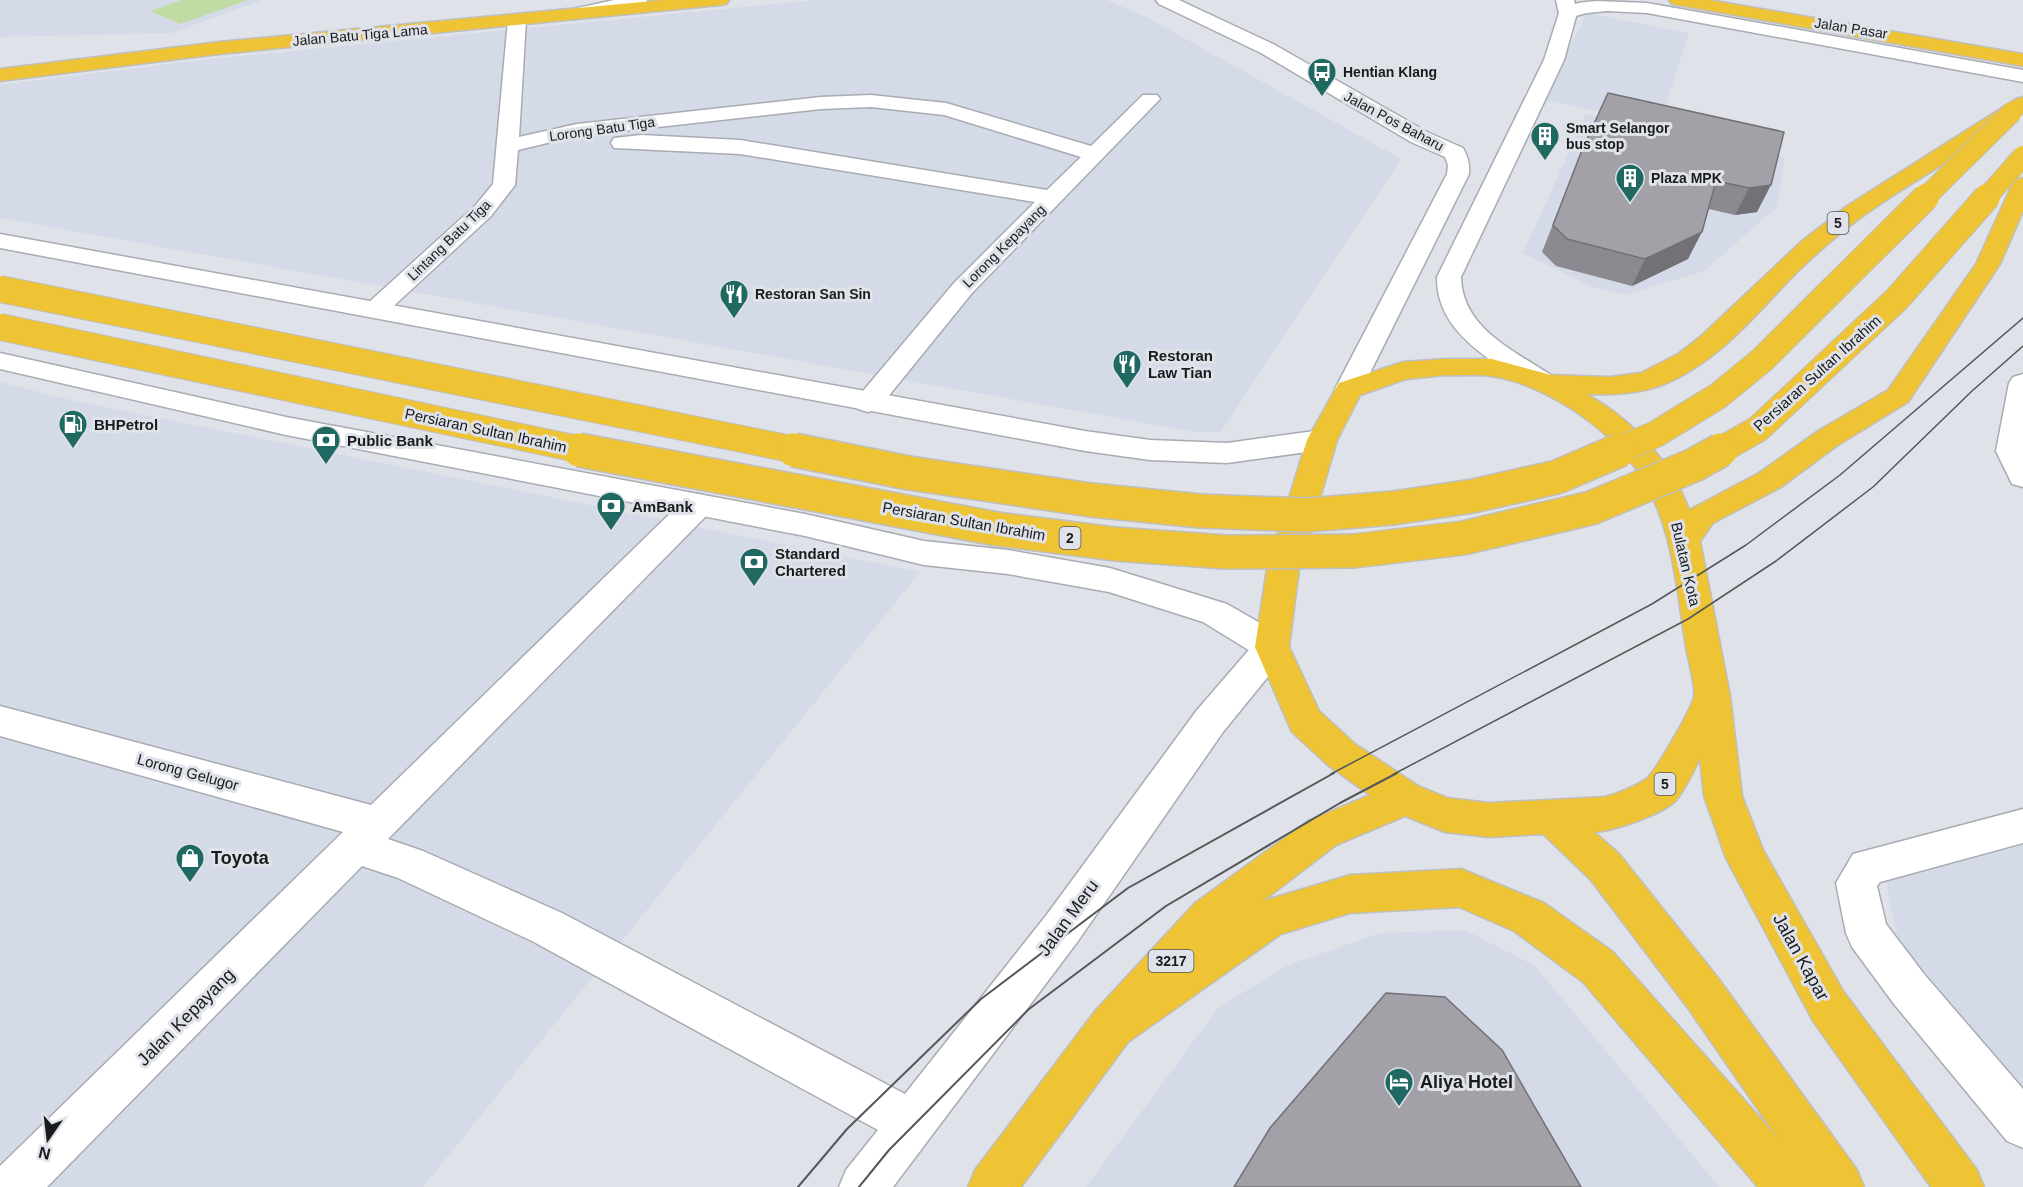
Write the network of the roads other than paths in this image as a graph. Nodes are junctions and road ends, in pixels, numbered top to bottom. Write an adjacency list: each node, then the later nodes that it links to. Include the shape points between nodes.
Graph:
1 (638, 0): 6 (street)
2 (720, 0): 6 (highway, Jalan Batu Tiga Lama)
3 (1165, 0): 18 (street, Jalan Pos Baharu, via 1268,49 1419,137)
4 (1678, 0): 10 (highway, Jalan Pasar)
5 (1566, 7): 12 (street, via 1647,8); 16 (street, via 1554,60)
6 (574, 14): 7 (highway, Jalan Batu Tiga Lama)
7 (517, 20): 8 (highway, Jalan Batu Tiga Lama); 15 (street, Lintang Batu Tiga)
8 (219, 48): 9 (highway); 11 (highway, Jalan Batu Tiga Lama)
9 (29, 52)
10 (2023, 60)
11 (0, 75)
12 (2023, 76)
13 (1150, 99): 17 (street, Lorong Kepayang)
14 (2017, 108): 23 (highway, bridge, via 1762,360 1718,396 1656,434 1557,477 1473,496 1393,508 1307,515 1201,511 909,473); 27 (highway, 5, bridge, via 1895,182 1830,229 1732,326 1663,374 1639,383 1597,386)
15 (507, 146): 17 (street, Lorong Batu Tiga, via 577,130 821,102 871,101 946,110); 21 (street, Lorong Batu Tiga, via 566,149 641,141 740,147); 24 (street, Lintang Batu Tiga, via 504,185 483,211)
16 (1511, 150): 18 (street); 27 (street, via 1449,277 1449,294 1463,323 1486,344)
17 (1095, 154): 21 (street, Lorong Kepayang)
18 (1471, 154): 29 (street, Jalan Pos Baharu, via 1459,165 1458,174)
19 (2023, 156): 25 (highway, Persiaran Sultan Ibrahim / 2, bridge, via 1897,299 1758,429 1694,465 1591,508 1463,538 1354,551 1225,552 997,529 528,440)
20 (2023, 185): 34 (highway, via 1988,264 1898,396 1828,438 1770,480 1702,515)
21 (1051, 198): 30 (street, Lorong Kepayang, via 963,288)
22 (0, 241): 24 (street)
23 (0, 289)
24 (376, 309): 30 (street)
25 (0, 327)
26 (0, 361): 33 (street, via 286,426)
27 (1541, 381): 29 (highway, Bulatan Kota / 5, via 1492,368 1446,366 1403,371); 34 (highway, Bulatan Kota / 5, via 1594,410 1644,458 1668,493)
28 (2023, 383): 32 (street, via 2011,451)
29 (1349, 389): 31 (highway)
30 (868, 403): 31 (street, via 1150,450 1227,453)
31 (1322, 440): 35 (highway, via 1283,569)
32 (2023, 477)
33 (698, 505): 35 (street, via 924,553 1008,562 1110,580 1215,612); 41 (street, Jalan Kepayang)
34 (1684, 540): 36 (highway, Bulatan Kota / 5)
35 (1272, 648): 38 (highway, 5, via 1305,721 1342,755); 43 (street, Jalan Meru, via 1210,721 1063,927)
36 (1712, 696): 39 (highway, 5, via 1662,789 1631,806 1605,814); 50 (highway, Jalan Kapar / 5, via 1723,796 1746,858 1828,1006)
37 (0, 721): 41 (street, Lorong Gelugor)
38 (1405, 798): 39 (highway, 5, via 1444,815 1489,820); 42 (highway, 3217, via 1322,833 1210,917)
39 (1550, 816): 49 (highway, via 1612,876 1703,993)
40 (2023, 826): 44 (street, via 1868,867 1856,883 1867,933)
41 (367, 835): 43 (street, Lorong Gelugor, via 409,864 547,927); 45 (street, Jalan Kepayang)
42 (1112, 1026): 47 (highway, 3217); 48 (highway, via 1270,918 1350,894 1461,888 1529,916 1598,967)
43 (912, 1123): 46 (street, Jalan Meru)
44 (2023, 1125)
45 (13, 1187)
46 (863, 1187)
47 (992, 1187)
48 (1789, 1187)
49 (1840, 1187)
50 (1960, 1187)

